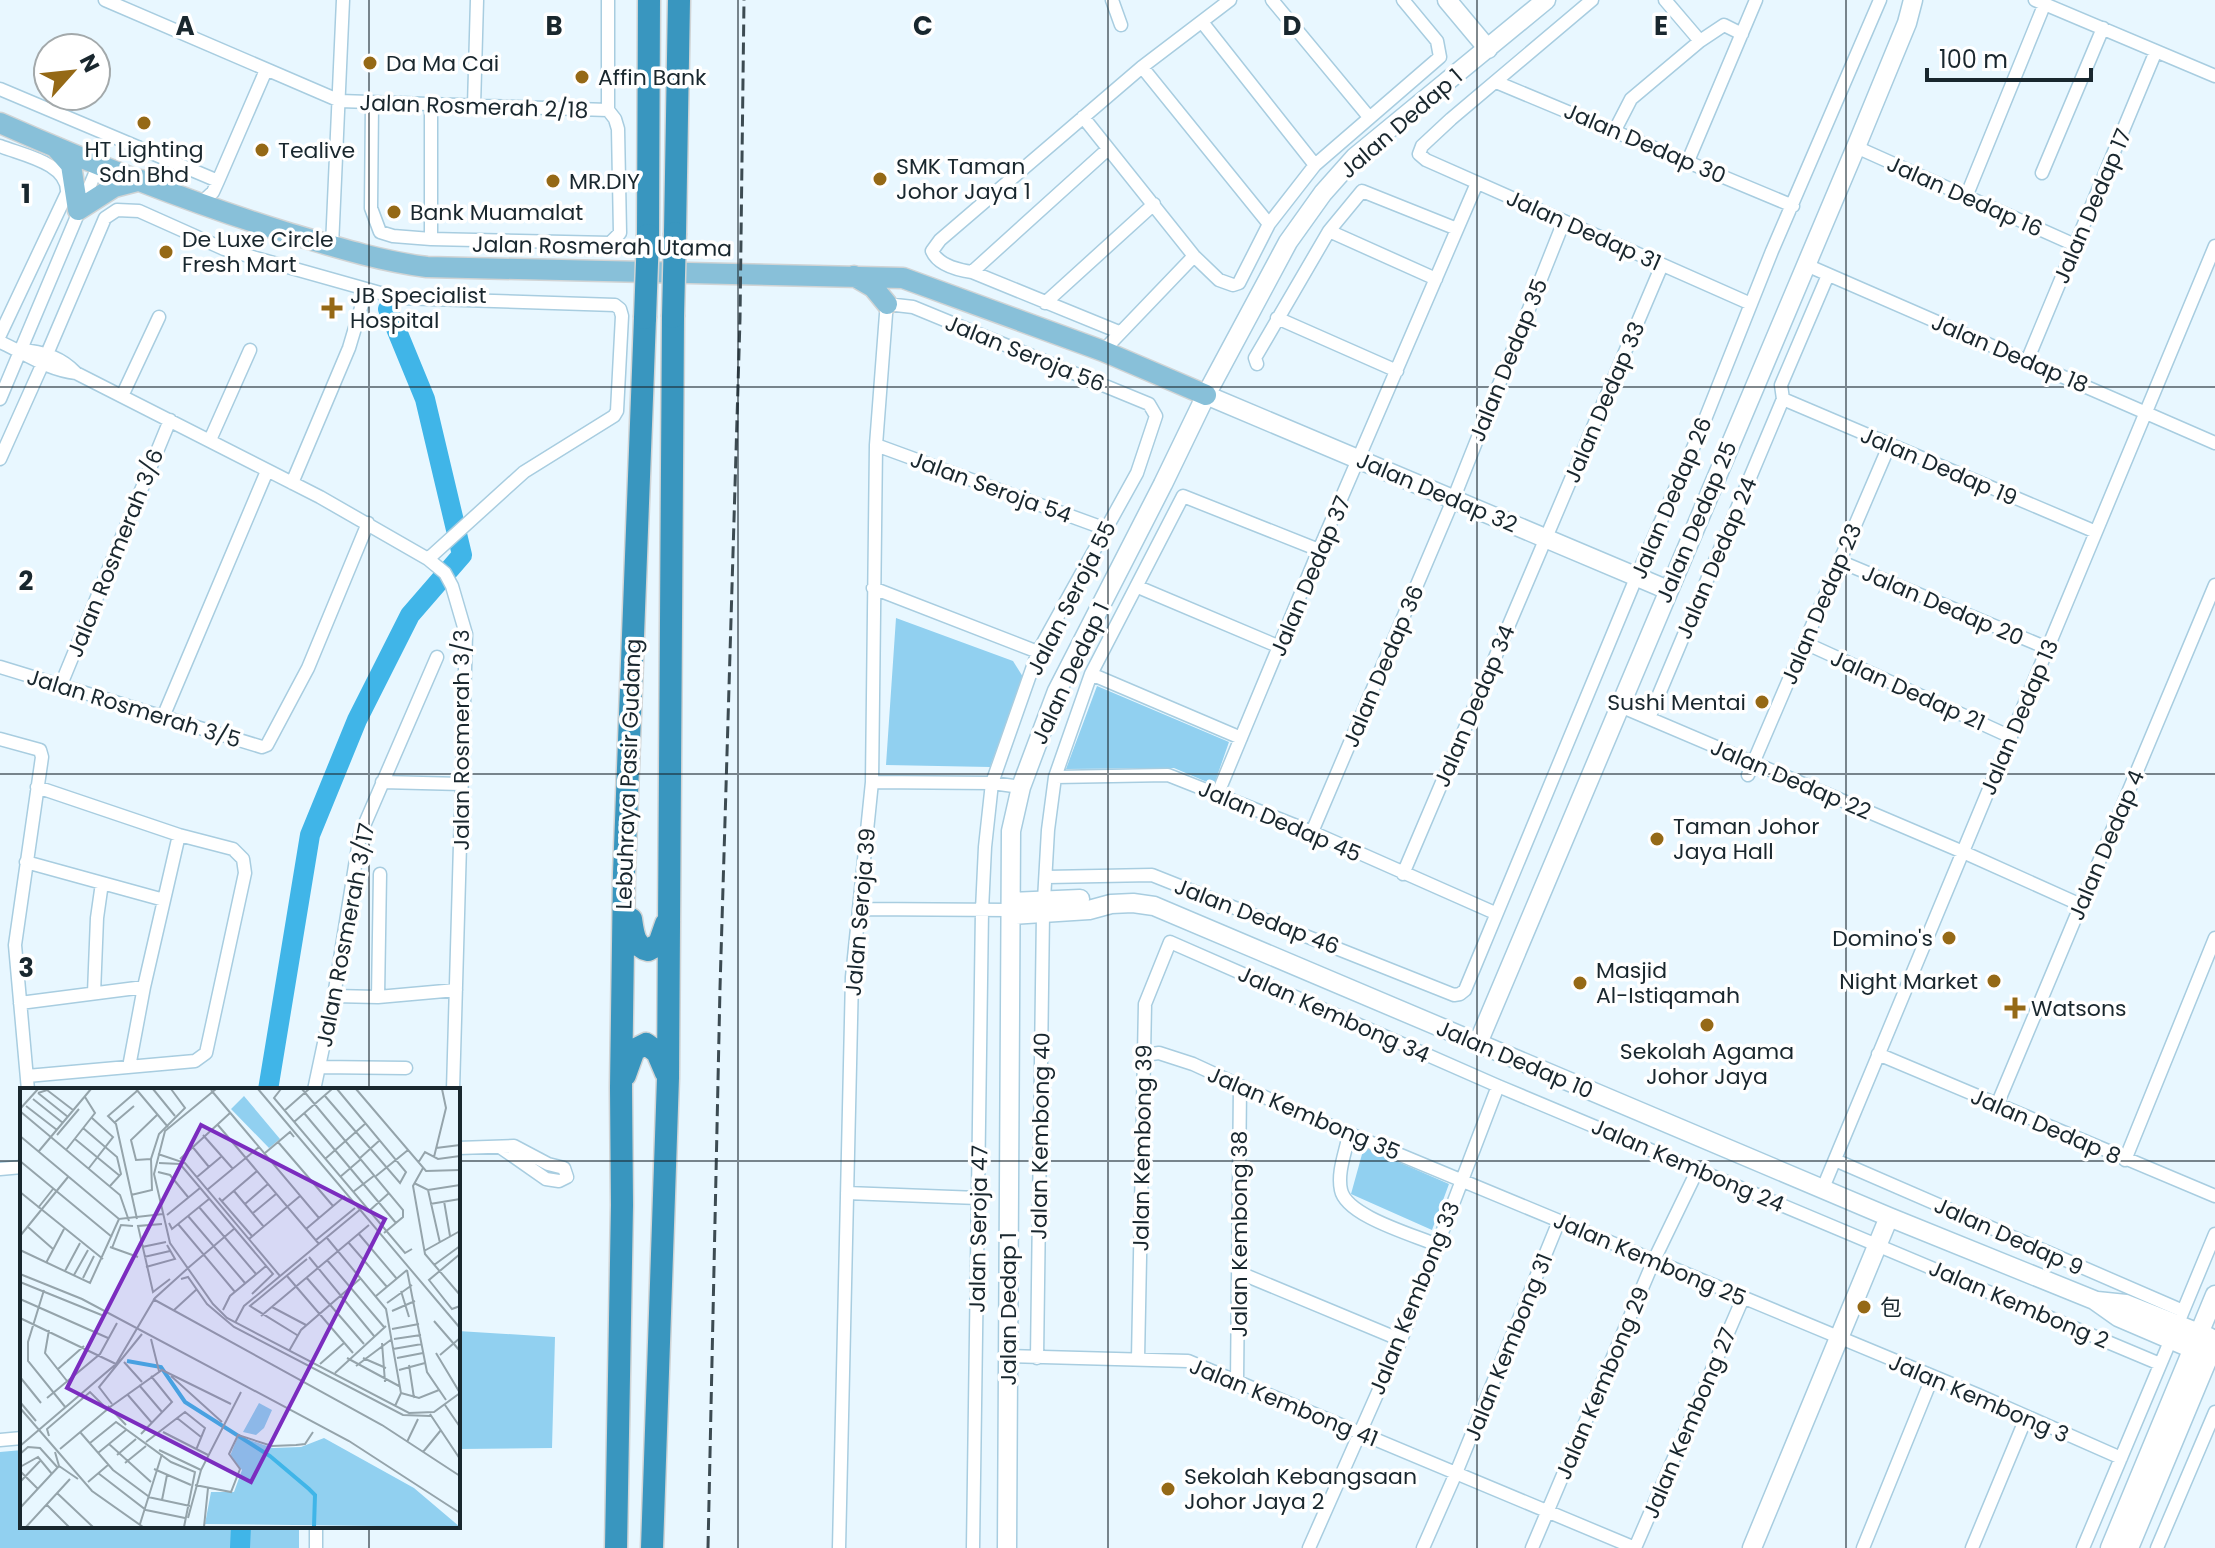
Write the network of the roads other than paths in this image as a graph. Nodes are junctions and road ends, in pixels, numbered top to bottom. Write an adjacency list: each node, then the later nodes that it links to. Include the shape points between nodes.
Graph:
1 (105, 0): 27 (street, Jalan Rosmerah 2/18)
2 (343, 0): 31 (street)
3 (477, 0): 34 (street)
4 (608, 0): 35 (street)
5 (649, 0): 144 (highway, Lebuhraya Pasir Gudang, bridge, via 648,235)
6 (679, 0): 154 (highway, Lebuhraya Pasir Gudang, bridge)
7 (1112, 0): 20 (street)
8 (1230, 0): 19 (street)
9 (1272, 0): 37 (street)
10 (1403, 0): 37 (street, via 1437,41 1440,57)
11 (1447, 0): 24 (main road)
12 (1546, 0): 24 (main road, Jalan Dedap 1)
13 (1592, 0): 29 (street)
14 (1665, 0): 23 (street)
15 (1756, 0): 22 (street)
16 (1880, 0): 54 (street, Jalan Dedap 26)
17 (1913, 0): 41 (main road, Jalan Dedap 25)
18 (2040, 1): 21 (street); 51 (street)
19 (1202, 22): 26 (street); 46 (street)
20 (1121, 25)
21 (2103, 28): 25 (street); 47 (street)
22 (1742, 34): 23 (street, via 1724,25); 44 (street)
23 (1700, 41): 39 (street, via 1629,101)
24 (1488, 49): 88 (main road, Jalan Dedap 1, via 1355,157 1323,193 1288,242)
25 (2156, 51): 28 (street); 61 (street, Jalan Dedap 17)
26 (1142, 67): 36 (street); 57 (street)
27 (266, 70): 31 (street, Jalan Rosmerah 2/18); 49 (street)
28 (2215, 76)
29 (1496, 82): 39 (street, Jalan Dedap 30); 50 (street, Jalan Dedap 31, via 1419,154)
30 (0, 89): 49 (street)
31 (340, 101): 32 (street, Jalan Rosmerah 2/18); 62 (street)
32 (372, 103): 33 (street, Jalan Rosmerah 2/18); 60 (street, via 374,221 388,235)
33 (431, 104): 34 (street, Jalan Rosmerah 2/18); 60 (street)
34 (474, 106): 35 (street, Jalan Rosmerah 2/18)
35 (608, 110): 60 (street, via 618,129 620,233 614,241)
36 (1083, 117): 43 (street); 67 (street, via 933,247 935,258)
37 (1369, 117): 46 (street)
38 (0, 123): 42 (main road, Jalan Rosmerah Utama)
39 (1615, 130): 44 (street, Jalan Dedap 30)
40 (0, 146): 79 (street, via 57,169 67,186)
41 (1856, 147): 51 (street, Jalan Dedap 16); 65 (main road, Jalan Dedap 25)
42 (57, 149): 45 (main road, Jalan Rosmerah Utama); 55 (main road, via 71,165)
43 (1108, 149): 53 (street); 67 (street)
44 (1688, 161): 54 (street, Jalan Dedap 30)
45 (99, 164): 48 (main road, Jalan Rosmerah Utama); 55 (street)
46 (1315, 165): 57 (street)
47 (2042, 173)
48 (141, 180): 52 (main road, Jalan Rosmerah Utama); 55 (main road, via 114,187)
49 (218, 181): 52 (street)
50 (1477, 183): 56 (street, Jalan Dedap 31); 58 (street, Jalan Dedap 37)
51 (1966, 197): 61 (street, Jalan Dedap 16)
52 (200, 204): 62 (main road, Jalan Rosmerah Utama)
53 (1154, 204): 64 (street); 73 (street)
54 (1793, 206): 75 (street, Jalan Dedap 26)
55 (78, 210): 81 (street)
56 (1564, 221): 66 (street, Jalan Dedap 31); 103 (street, Jalan Dedap 35)
57 (1269, 224): 64 (street, via 1239,283 1219,280)
58 (1457, 229): 59 (street, via 1362,191); 71 (street, Jalan Dedap 37)
59 (1329, 231): 71 (street); 77 (street)
60 (431, 239)
61 (2075, 245): 85 (street, Jalan Dedap 17)
62 (332, 246): 68 (main road, Jalan Rosmerah Utama, via 427,267)
63 (2215, 246): 92 (street, Jalan Dedap 13)
64 (1194, 256): 78 (street)
65 (1804, 264): 69 (street, Jalan Dedap 18); 115 (main road, Jalan Dedap 25)
66 (1662, 265): 75 (street, Jalan Dedap 31); 107 (street, Jalan Dedap 33)
67 (972, 272): 73 (street)
68 (852, 275): 70 (main road, Jalan Rosmerah Utama); 74 (main road, via 873,287)
69 (1828, 275): 85 (street, Jalan Dedap 18); 91 (street, Jalan Dedap 24, via 1781,385)
70 (889, 276): 74 (street, Jalan Seroja 39); 83 (main road, Jalan Rosmerah Utama, via 922,283)
71 (1436, 279): 87 (street, Jalan Dedap 37)
72 (366, 291): 84 (street, via 224,249 139,211 117,210 105,218); 102 (street, via 349,348); 109 (street, via 398,298 615,305 622,316 614,416 524,472)
73 (1045, 303): 78 (street)
74 (887, 304): 93 (street, Jalan Seroja 56, via 913,307 1149,404); 97 (street, Jalan Seroja 39)
75 (1751, 304): 111 (street, Jalan Dedap 26)
76 (159, 317): 89 (street)
77 (1277, 318): 86 (street, via 1255,358); 87 (street)
78 (1119, 332): 83 (street)
79 (0, 335)
80 (0, 342): 81 (street, Jalan Rosmerah 3/3)
81 (20, 350): 84 (street, Jalan Rosmerah 3/3); 90 (street)
82 (250, 350): 95 (street)
83 (1103, 351): 88 (main road, Jalan Rosmerah Utama)
84 (45, 358): 89 (street, Jalan Rosmerah 3/3, via 67,363); 99 (street)
85 (2027, 361): 92 (street, Jalan Dedap 18)
86 (1257, 364)
87 (1397, 371): 100 (street, Jalan Dedap 37)
88 (1206, 395): 100 (main road, Jalan Dedap 32); 137 (main road, Jalan Dedap 1, via 1057,691)
89 (122, 396): 94 (street, Jalan Rosmerah 3/3)
90 (0, 399)
91 (1783, 399): 98 (street, Jalan Dedap 19); 126 (street, Jalan Dedap 24)
92 (2146, 412): 96 (street, Jalan Dedap 18); 106 (street, Jalan Dedap 13)
93 (1156, 416): 105 (street, Jalan Seroja 55, via 1137,473)
94 (170, 420): 95 (street, Jalan Rosmerah 3/3); 123 (street, Jalan Rosmerah 3/6)
95 (210, 440): 101 (street, Jalan Rosmerah 3/3)
96 (2215, 443)
97 (876, 445): 105 (street, Jalan Seroja 54); 114 (street, Jalan Seroja 39)
98 (1889, 446): 106 (street, Jalan Dedap 19); 110 (street, Jalan Dedap 23)
99 (0, 459)
100 (1360, 460): 103 (main road, Jalan Dedap 32); 108 (street, Jalan Dedap 37)
101 (267, 471): 102 (street, Jalan Rosmerah 3/3); 125 (street)
102 (292, 483): 104 (street, Jalan Rosmerah 3/3)
103 (1453, 500): 107 (main road, Jalan Dedap 32); 139 (street, Jalan Dedap 36)
104 (368, 523): 109 (street, Jalan Rosmerah 3/3); 125 (street, Jalan Rosmerah 3/5, via 308,668 267,745)
105 (1106, 529): 119 (street, Jalan Seroja 55)
106 (2096, 532): 118 (street, Jalan Dedap 13)
107 (1545, 538): 111 (main road, Jalan Dedap 32); 145 (street, Jalan Dedap 34)
108 (1319, 550): 113 (street, Jalan Kembong 40, via 1183,496); 117 (street, Jalan Dedap 37)
109 (428, 559): 135 (street, Jalan Rosmerah 3/3, via 452,586 466,634)
110 (1839, 561): 116 (street, Jalan Dedap 23); 118 (street, Jalan Dedap 20)
111 (1636, 578): 115 (main road, Jalan Dedap 32); 155 (street, Jalan Dedap 26)
112 (2215, 585): 149 (street, Jalan Dedap 4)
113 (1138, 587): 117 (street); 122 (street, Jalan Kembong 40)
114 (873, 588): 119 (street); 133 (street, Jalan Seroja 39)
115 (1668, 590): 124 (main road, Jalan Dedap 25)
116 (1805, 643): 127 (street, Jalan Dedap 21); 130 (street, Jalan Dedap 23)
117 (1280, 647): 128 (street, Jalan Dedap 37)
118 (2047, 648): 127 (street, Jalan Dedap 13)
119 (1038, 652): 134 (street, Jalan Seroja 55)
120 (437, 657): 132 (street, Jalan Rosmerah 3/17)
121 (0, 667): 123 (street, Jalan Rosmerah 3/5)
122 (1091, 674): 128 (street); 131 (street, Jalan Kembong 40)
123 (60, 687): 125 (street, Jalan Rosmerah 3/5)
124 (1620, 706): 126 (street, Jalan Dedap 22); 165 (main road, Jalan Dedap 25)
125 (163, 717)
126 (1649, 718): 130 (street, Jalan Dedap 22)
127 (2011, 737): 141 (street, Jalan Dedap 13)
128 (1241, 738): 138 (street, Jalan Dedap 37)
129 (0, 739): 136 (street, via 40,750)
130 (1750, 769): 141 (street, Jalan Dedap 22)
131 (1055, 777): 138 (street, Jalan Dedap 45, via 1168,775); 146 (street, Jalan Kembong 40)
132 (382, 782): 135 (street); 162 (street, Jalan Rosmerah 3/17, via 360,835)
133 (872, 782): 134 (street); 151 (street, Jalan Seroja 39)
134 (992, 783): 137 (street); 153 (street, Jalan Seroja 55)
135 (462, 784): 159 (street, Jalan Rosmerah 3/3)
136 (37, 787): 140 (street); 142 (street)
137 (1021, 787): 152 (main road, Jalan Dedap 1, via 1011,831)
138 (1218, 793): 139 (street, Jalan Dedap 45)
139 (1312, 832): 145 (street, Jalan Dedap 45)
140 (179, 835): 148 (street); 168 (street, via 233,849 246,866 209,1048 195,1061)
141 (1963, 852): 149 (street, Jalan Dedap 22); 166 (street, Jalan Dedap 13)
142 (26, 862): 147 (street); 164 (street, via 15,945)
143 (380, 874): 163 (street)
144 (624, 874): 154 (highway, via 633,934 642,949 659,944); 178 (highway, Lebuhraya Pasir Gudang)
145 (1403, 874): 155 (street, Jalan Dedap 45)
146 (1047, 877): 150 (street, Jalan Kembong 40); 161 (street, Jalan Dedap 46, via 1152,875)
147 (102, 883): 148 (street); 160 (street)
148 (164, 900): 158 (street)
149 (2081, 905): 179 (street, Jalan Dedap 4)
150 (1044, 907): 152 (main road, Jalan Dedap 10); 165 (main road, Jalan Dedap 10, via 1088,898 1154,906); 207 (street, Jalan Kembong 40)
151 (860, 909): 153 (street); 190 (street, Jalan Seroja 39, via 852,977)
152 (1011, 909): 153 (street); 206 (main road, Jalan Dedap 1)
153 (982, 910): 192 (street, Jalan Seroja 47)
154 (670, 911): 172 (highway, Lebuhraya Pasir Gudang)
155 (1495, 913): 161 (street, Jalan Dedap 26)
156 (2215, 938): 184 (street)
157 (1170, 942): 167 (street, Jalan Kembong 39, via 1145,1004); 174 (street, Jalan Kembong 34)
158 (144, 987): 160 (street); 168 (street)
159 (456, 990): 163 (street); 177 (street, Jalan Rosmerah 3/3)
160 (94, 993): 164 (street)
161 (1460, 994)
162 (334, 996): 163 (street); 169 (street, Jalan Rosmerah 3/17)
163 (378, 997)
164 (20, 1003): 171 (street)
165 (1478, 1043): 189 (main road, Jalan Dedap 10)
166 (1878, 1054): 179 (street, Jalan Dedap 8); 183 (street, Jalan Dedap 13)
167 (1144, 1055): 173 (street, Jalan Kembong 35, via 1159,1053); 208 (street, Jalan Kembong 39)
168 (129, 1067): 171 (street)
169 (319, 1067): 170 (street); 176 (street, Jalan Rosmerah 3/17)
170 (406, 1068)
171 (27, 1076): 175 (street)
172 (668, 1078): 178 (highway, via 657,1052 639,1045); 221 (highway, Lebuhraya Pasir Gudang)
173 (1240, 1086): 180 (street, Jalan Kembong 35); 199 (street, Jalan Kembong 38)
174 (1498, 1086): 187 (street, Jalan Kembong 24); 188 (street, Jalan Kembong 33)
175 (28, 1088)
176 (314, 1088)
177 (453, 1088)
178 (621, 1088): 220 (highway, Lebuhraya Pasir Gudang)
179 (1997, 1105): 184 (street, Jalan Dedap 8)
180 (1349, 1134): 188 (street, Jalan Kembong 35); 196 (street, via 1340,1180 1346,1202)
181 (500, 1147): 181 (street, via 527,1151 564,1168 567,1177 546,1179); 182 (street)
182 (460, 1148)
183 (1835, 1160): 189 (street, Jalan Dedap 13); 202 (street, Jalan Dedap 9)
184 (2125, 1160): 191 (street, Jalan Dedap 8)
185 (20, 1167): 186 (street)
186 (0, 1169)
187 (1698, 1169): 197 (street, Jalan Kembong 24); 198 (street, Jalan Kembong 29)
188 (1462, 1180): 194 (street, Jalan Kembong 25); 196 (street, Jalan Kembong 33)
189 (1823, 1188): 193 (main road, Jalan Dedap 10)
190 (847, 1193): 192 (street); 222 (street, Jalan Seroja 39)
191 (2215, 1196)
192 (978, 1198): 223 (street, Jalan Seroja 47)
193 (1889, 1217): 197 (main road); 202 (main road, Jalan Dedap 10, via 2094,1300 2126,1304)
194 (1559, 1221): 198 (street, Jalan Kembong 25); 218 (street, Jalan Kembong 31)
195 (2215, 1234): 202 (street)
196 (1437, 1245): 204 (street, Jalan Kembong 33)
197 (1878, 1245): 203 (main road); 209 (street, Jalan Kembong 2)
198 (1654, 1260): 201 (street, Jalan Kembong 25); 219 (street, Jalan Kembong 29)
199 (1240, 1273): 204 (street); 211 (street, Jalan Kembong 38)
200 (2215, 1295): 205 (main road)
201 (1743, 1298): 203 (street, Jalan Kembong 25); 228 (street, Jalan Kembong 27)
202 (2177, 1325): 205 (main road, Jalan Dedap 10); 209 (street)
203 (1838, 1339): 210 (street, Jalan Kembong 3); 229 (main road)
204 (1401, 1340): 214 (street, Jalan Kembong 33)
205 (2206, 1344): 233 (main road); 234 (main road)
206 (1007, 1356): 207 (street, Jalan Kembong 41); 224 (main road, Jalan Dedap 1)
207 (1037, 1358): 208 (street, Jalan Kembong 41)
208 (1138, 1359): 211 (street, Jalan Kembong 41, via 1188,1361)
209 (2160, 1364): 217 (street)
210 (1932, 1378): 213 (street, Jalan Kembong 3); 230 (street)
211 (1237, 1382): 214 (street, Jalan Kembong 41)
212 (2215, 1412): 235 (street)
213 (2026, 1418): 217 (street, Jalan Kembong 3); 231 (street)
214 (1359, 1432): 218 (street, Jalan Kembong 41); 225 (street, Jalan Kembong 33)
215 (20, 1438): 216 (street)
216 (0, 1440)
217 (2121, 1458): 232 (street)
218 (1456, 1473): 219 (street, Jalan Kembong 41); 226 (street, Jalan Kembong 31)
219 (1547, 1511): 227 (street, Jalan Kembong 29); 228 (street, Jalan Kembong 41)
220 (616, 1548)
221 (652, 1548)
222 (839, 1548)
223 (973, 1548)
224 (1007, 1548)
225 (1309, 1548)
226 (1423, 1548)
227 (1532, 1548)
228 (1635, 1548)
229 (1752, 1548)
230 (1863, 1548)
231 (1972, 1548)
232 (2083, 1548)
233 (2110, 1548)
234 (2129, 1548)
235 (2157, 1548)

